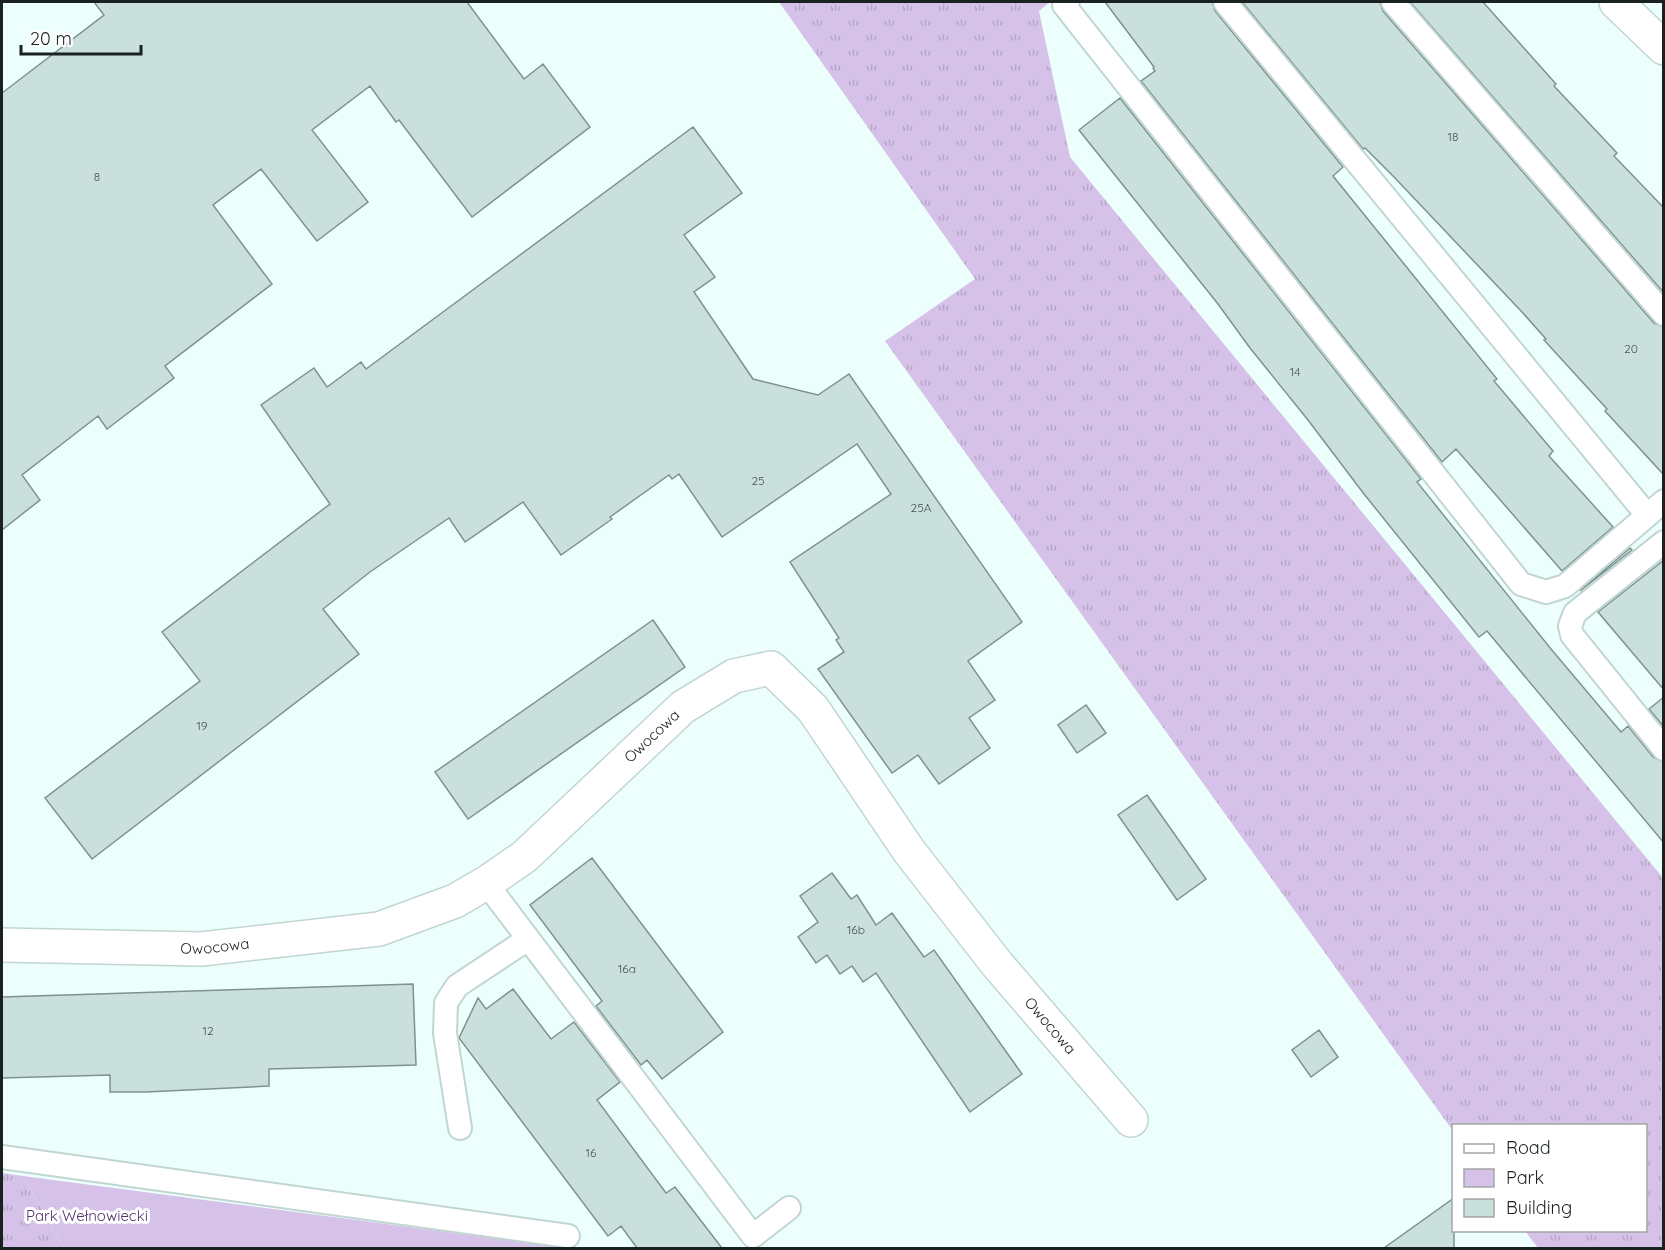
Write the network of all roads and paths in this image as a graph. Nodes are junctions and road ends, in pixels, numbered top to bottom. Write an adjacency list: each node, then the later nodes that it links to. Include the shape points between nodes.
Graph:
1 (1068, 2): 7 (lane, via 1064,4 1521,584 1546,592 1565,586)
2 (1225, 2): 7 (lane)
3 (1393, 2): 6 (lane)
4 (1616, 2): 5 (street)
5 (1664, 48)
6 (1664, 314)
7 (1655, 508)
8 (1664, 542): 9 (lane, via 1575,613 1569,626 1572,635)
9 (1664, 749)
10 (486, 883): 11 (lane); 12 (street, Owocowa, via 455,901 379,929 201,949); 13 (street, Owocowa, via 524,857 683,707 734,676 771,669 813,709 916,861 997,964)
11 (528, 939): 14 (lane, via 457,986 446,1003 445,1033); 16 (lane, via 753,1236)
12 (2, 945)
13 (1131, 1120)
14 (460, 1128)
15 (2, 1157): 17 (lane)
16 (789, 1208)
17 (568, 1236)

